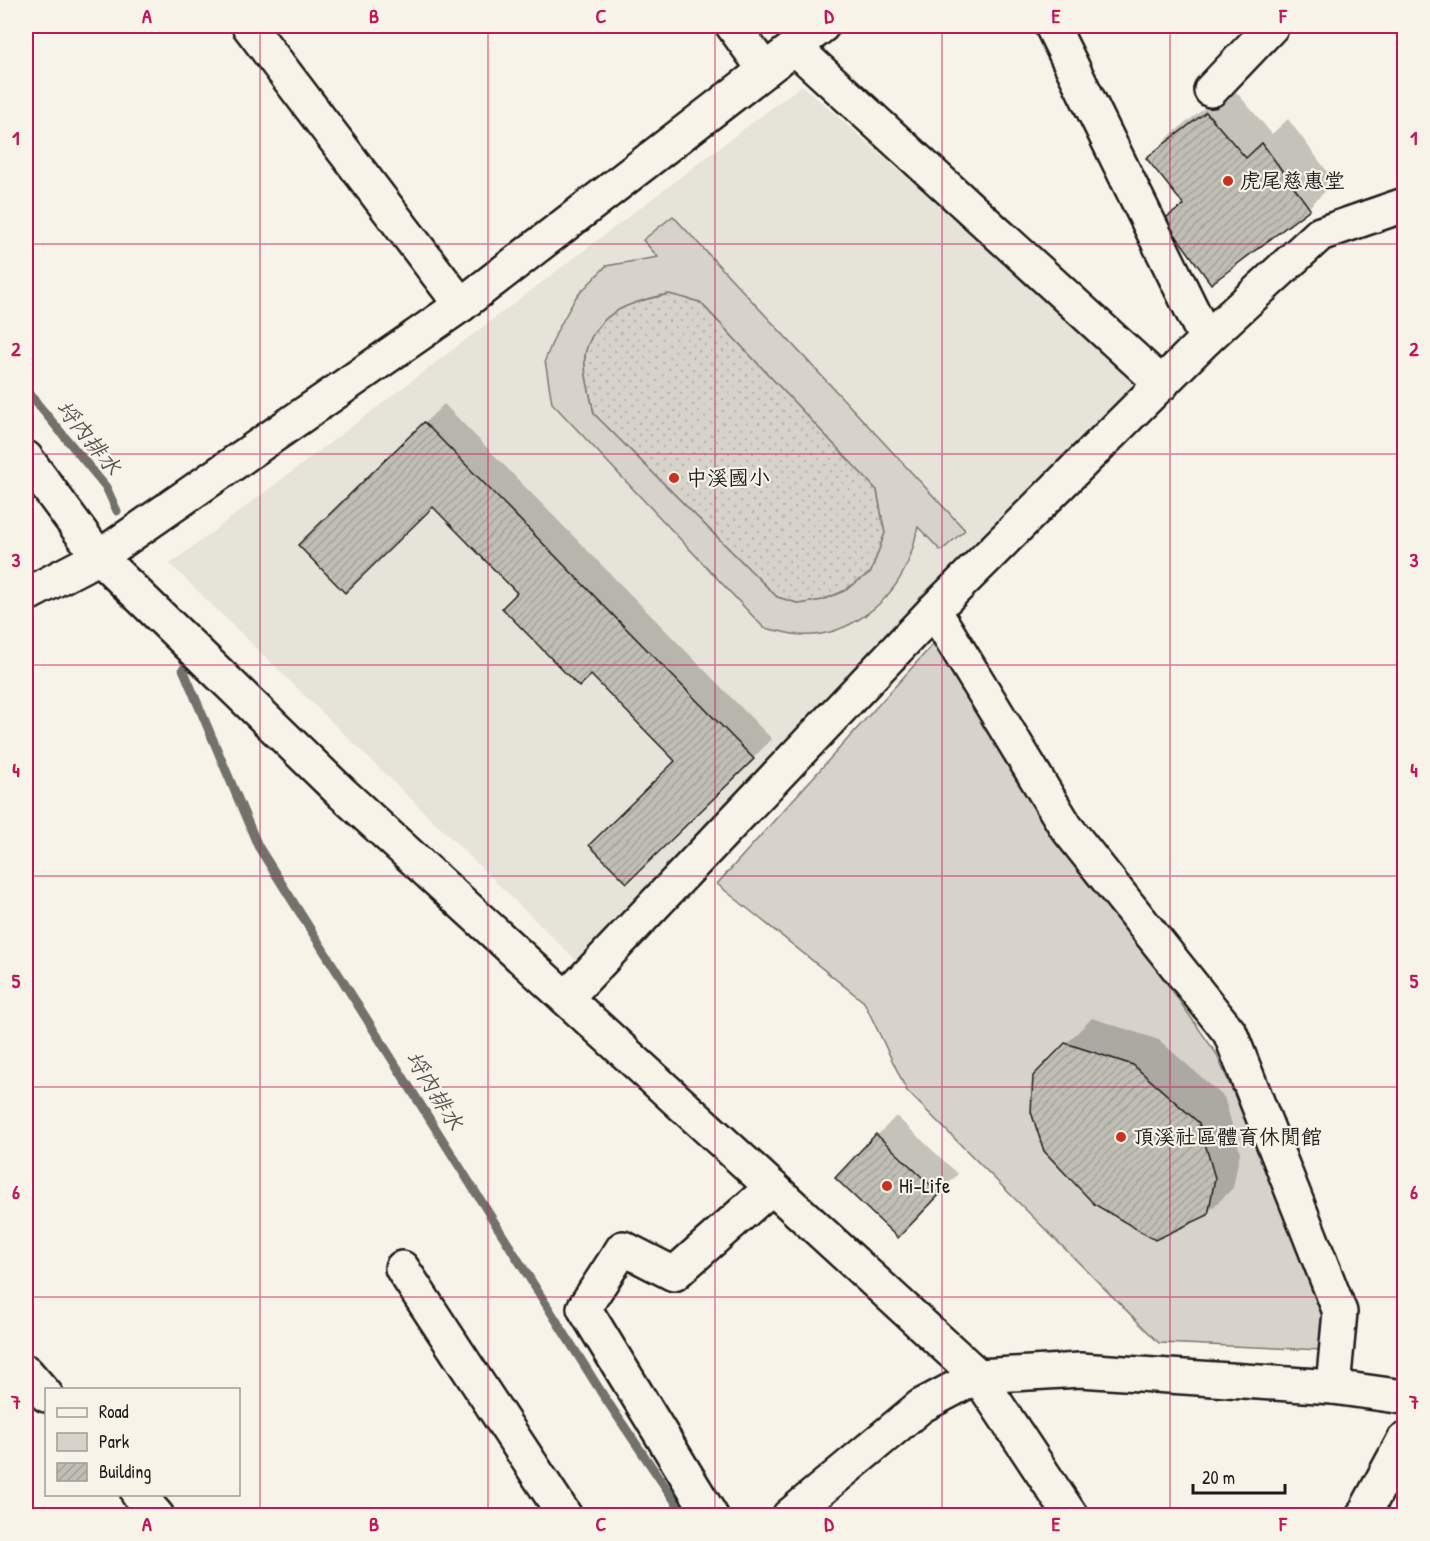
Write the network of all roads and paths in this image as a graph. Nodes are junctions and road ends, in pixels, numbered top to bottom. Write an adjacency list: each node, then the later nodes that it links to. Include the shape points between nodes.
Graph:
1 (249, 26): 10 (street)
2 (733, 26): 7 (street)
3 (822, 26): 6 (street)
4 (1052, 26): 11 (street)
5 (1272, 26): 8 (street)
6 (794, 47): 7 (street); 12 (street)
7 (765, 70): 10 (street)
8 (1211, 90)
9 (1404, 205): 11 (street, via 1320,234)
10 (460, 305): 14 (street)
11 (1206, 339): 12 (street)
12 (1162, 384): 16 (street)
13 (26, 458): 14 (street)
14 (99, 557): 15 (street); 17 (street, via 348,799)
15 (26, 595)
16 (934, 610): 17 (street); 22 (street, via 1066,827 1230,1034 1340,1312)
17 (566, 998): 18 (street)
18 (772, 1187): 21 (street); 29 (street, via 674,1274 623,1248 584,1308)
19 (402, 1268): 28 (street)
20 (26, 1372): 23 (street)
21 (978, 1376): 22 (street, via 1080,1370); 30 (street, via 921,1406); 31 (street)
22 (1333, 1388): 24 (street)
23 (45, 1394)
24 (1404, 1397)
25 (1404, 1440): 32 (street)
26 (140, 1496): 27 (street)
27 (157, 1515)
28 (565, 1515)
29 (711, 1515)
30 (789, 1515)
31 (1071, 1515)
32 (1363, 1515)

